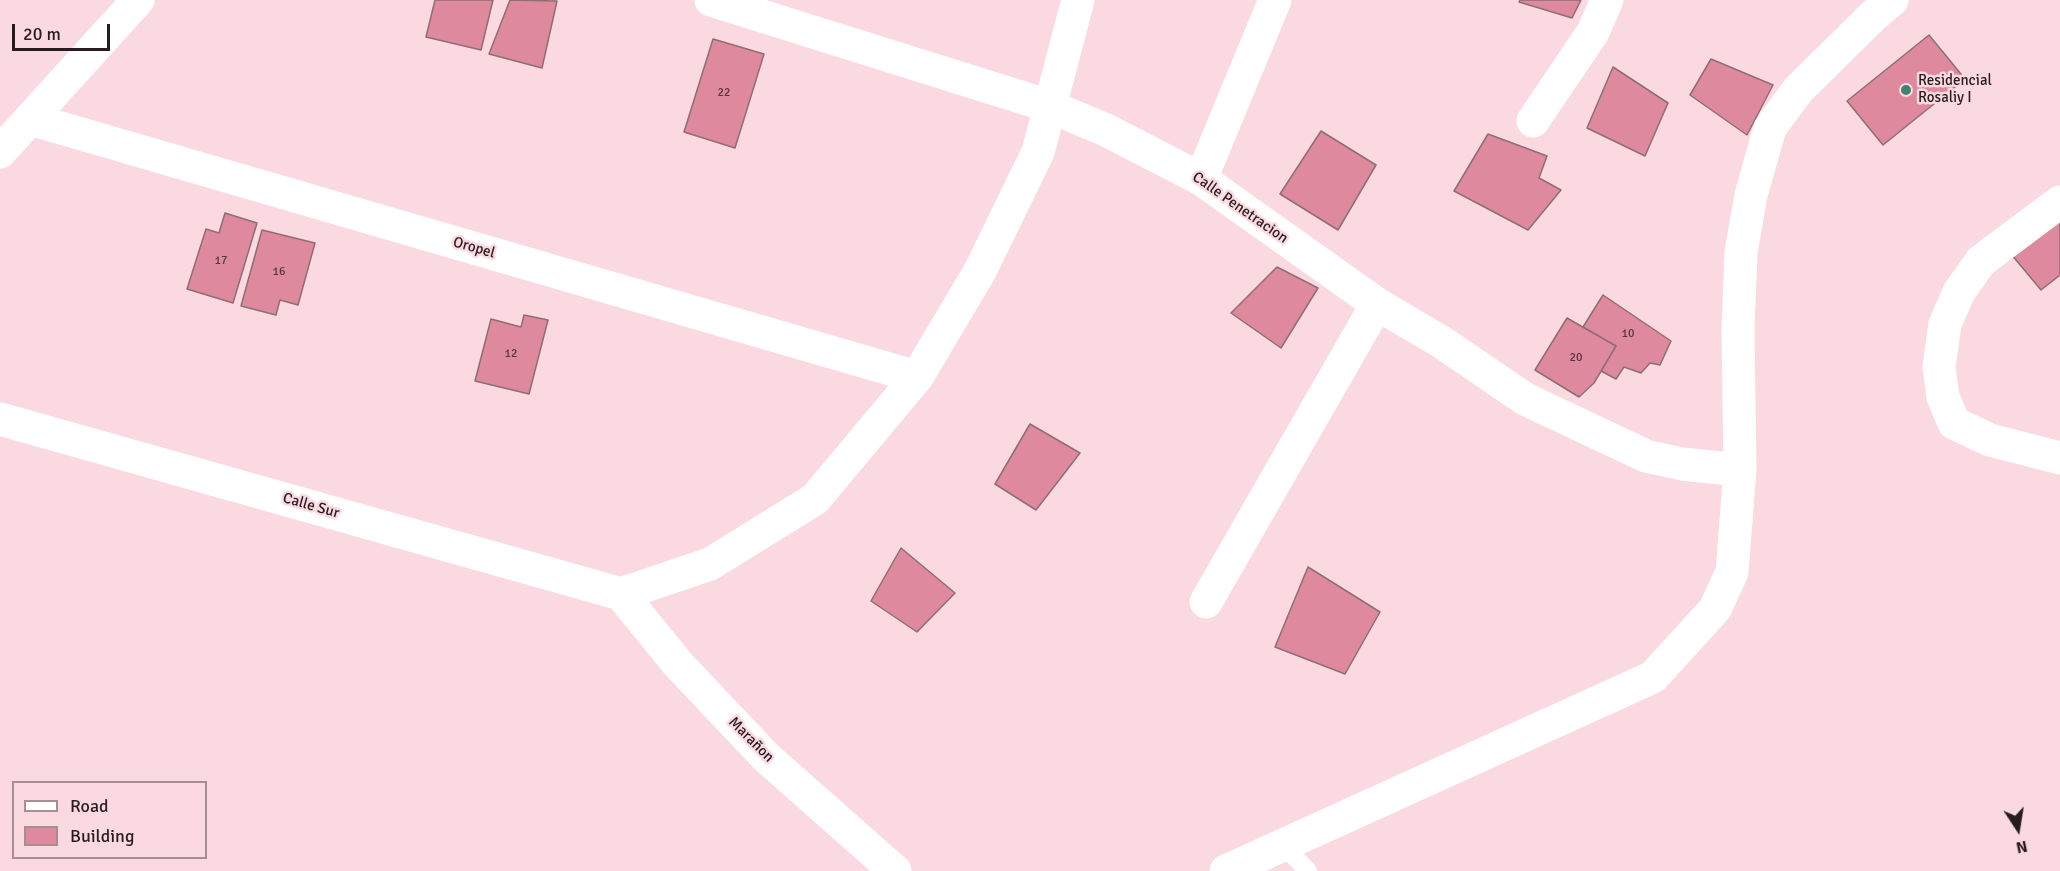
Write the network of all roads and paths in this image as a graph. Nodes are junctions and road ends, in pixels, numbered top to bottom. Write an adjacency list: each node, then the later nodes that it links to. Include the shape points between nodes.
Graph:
1 (138, 0): 8 (street)
2 (711, 0): 7 (street, Calle Penetracion)
3 (1078, 0): 7 (street)
4 (1275, 0): 11 (street)
5 (1607, 0): 9 (street, via 1593,32)
6 (1892, 0): 17 (street, via 1798,90 1770,128 1751,195 1741,252)
7 (1049, 105): 11 (street, Calle Penetracion); 14 (street, via 1038,152 980,271)
8 (30, 119): 10 (street); 14 (street, Oropel)
9 (1533, 121)
10 (0, 152)
11 (1201, 178): 13 (street, Calle Penetracion)
12 (2060, 201): 16 (street, via 1981,261 1959,291 1945,324 1939,367 1943,397 1954,423 1990,440)
13 (1377, 304): 17 (street, Calle Penetracion, via 1525,399 1646,456); 19 (street)
14 (917, 378): 18 (street, via 814,499 710,564)
15 (0, 419): 18 (street, Calle Sur)
16 (2060, 458)
17 (1740, 470): 20 (street, via 1732,572 1715,609 1653,677)
18 (621, 594): 21 (street, Marañon, via 678,664 766,757)
19 (1206, 602)
20 (1283, 845): 22 (street); 23 (lane)
21 (895, 871)
22 (1226, 871)
23 (1308, 871)

